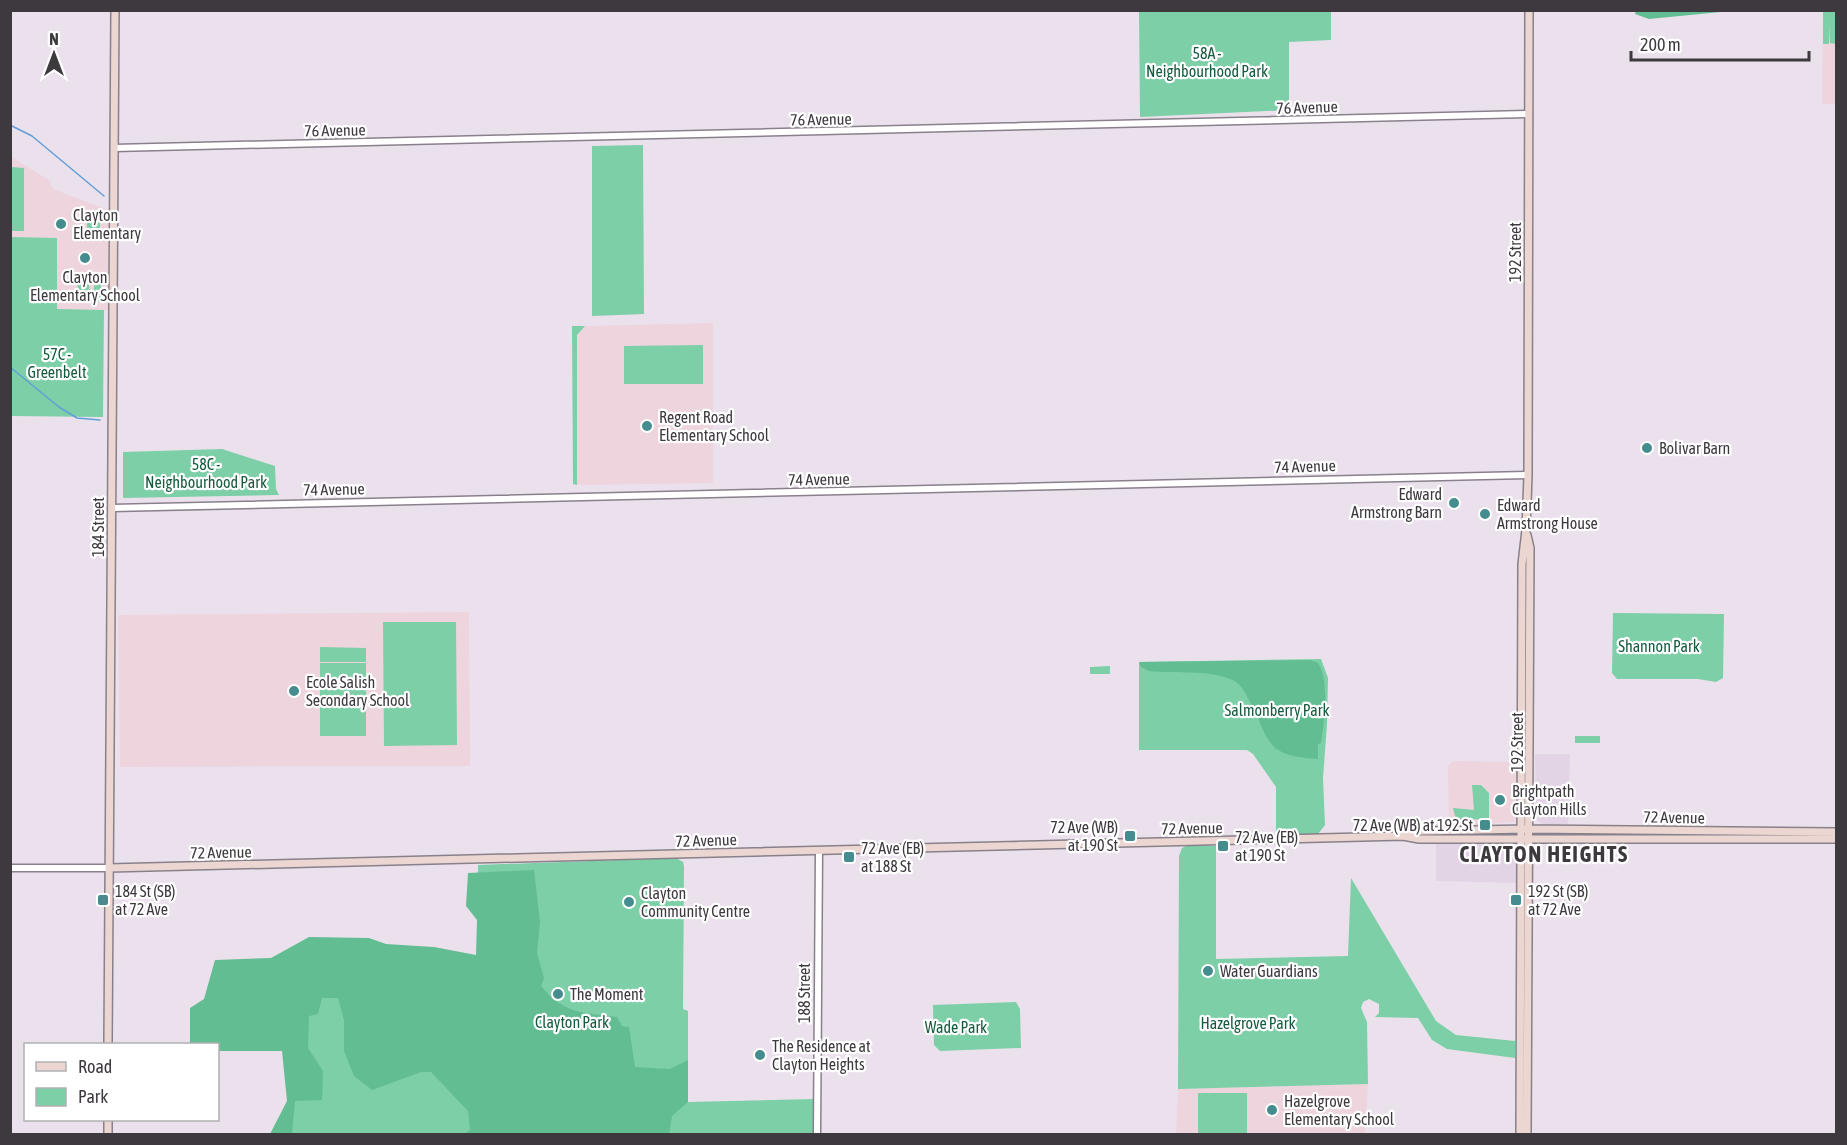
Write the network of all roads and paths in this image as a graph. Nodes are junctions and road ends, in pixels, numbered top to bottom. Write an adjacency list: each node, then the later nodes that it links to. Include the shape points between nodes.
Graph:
1 (115, 10): 4 (main road, 184 Street)
2 (1529, 10): 3 (main road, 192 Street)
3 (1528, 114): 4 (street, 76 Avenue); 5 (main road, 192 Street)
4 (114, 148): 6 (main road, 184 Street)
5 (1528, 475): 6 (street, 74 Avenue); 7 (main road, 192 Street, via 1522,564)
6 (112, 508): 15 (main road, 184 Street)
7 (1526, 829): 9 (main road, 72 Avenue); 10 (main road, 72 Avenue, via 1421,831); 11 (main road, 192 Street)
8 (1836, 832): 9 (main road)
9 (1748, 835): 11 (main road, 72 Avenue); 12 (main road, 72 Avenue)
10 (1403, 836): 11 (main road, 72 Avenue); 13 (main road, 72 Avenue)
11 (1525, 838): 18 (main road, 192 Street); 19 (main road, 192 Street)
12 (1836, 839)
13 (819, 851): 15 (main road, 72 Avenue); 17 (street, 188 Street)
14 (10, 868): 15 (street, 72 Avenue)
15 (109, 868): 16 (main road, 184 Street)
16 (108, 1043)
17 (818, 1134)
18 (1520, 1134)
19 (1527, 1134)

